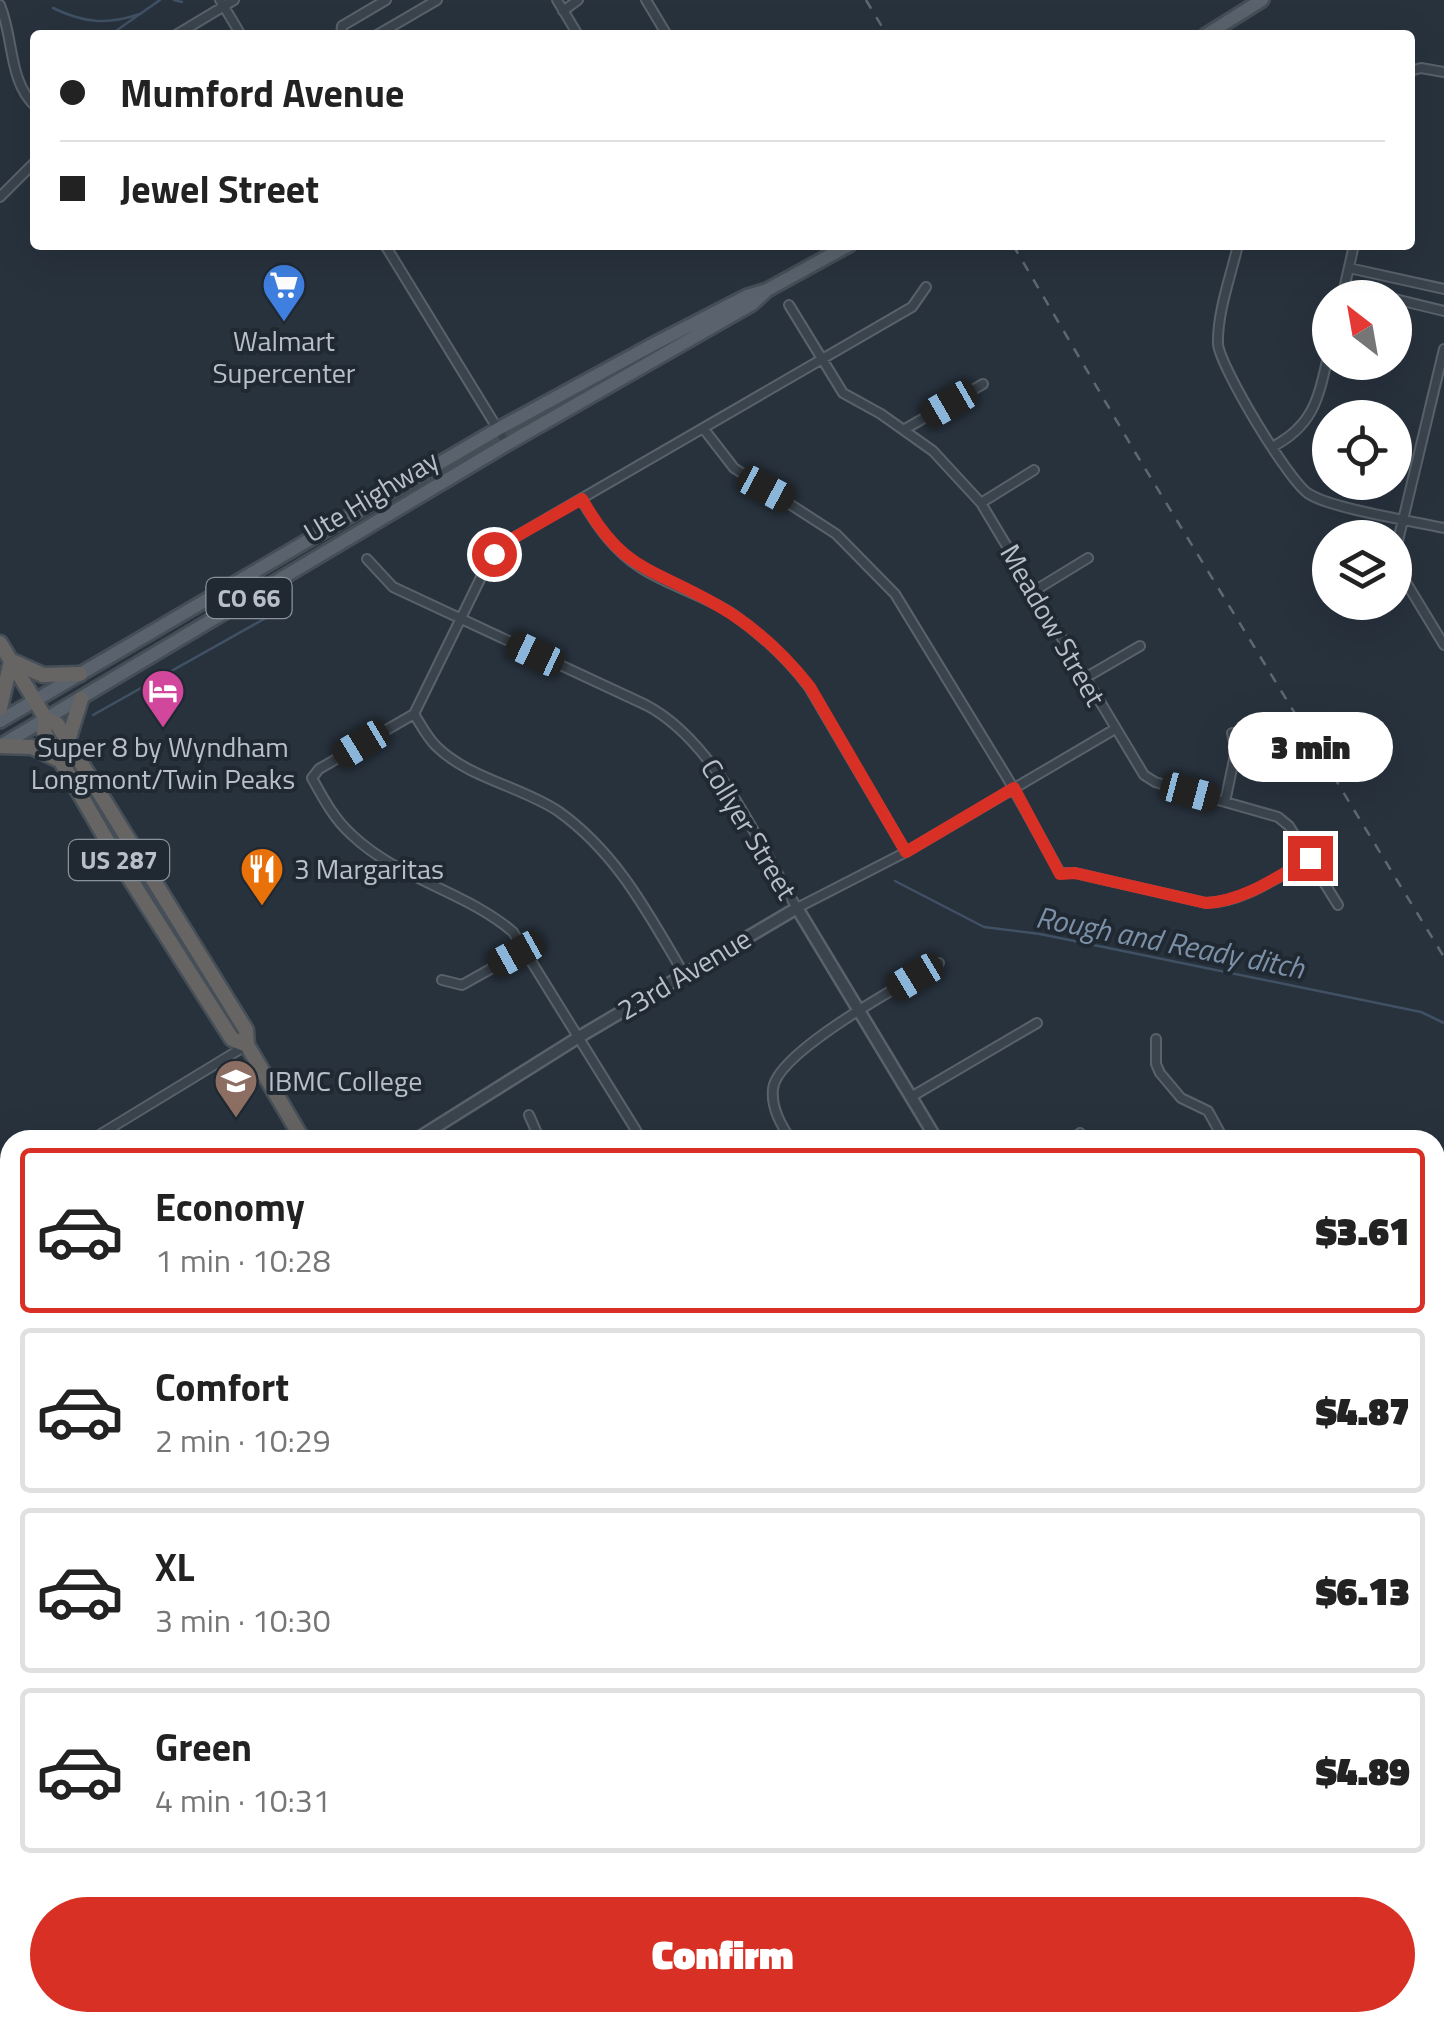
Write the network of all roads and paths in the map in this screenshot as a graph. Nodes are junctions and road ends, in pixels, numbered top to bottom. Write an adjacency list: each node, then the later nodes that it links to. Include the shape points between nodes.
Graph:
1 (234, 0): 8 (street)
2 (386, 0): 13 (street)
3 (437, 0): 14 (street)
4 (556, 0): 10 (street)
5 (578, 0): 10 (street)
6 (646, 0): 16 (street)
7 (1262, 0): 17 (main road)
8 (222, 3): 11 (street); 12 (street)
9 (0, 5): 20 (street, via 16,75)
10 (563, 10): 15 (street)
11 (183, 30)
12 (238, 30)
13 (342, 30)
14 (386, 30)
15 (575, 30)
16 (665, 30)
17 (1214, 30)
18 (1415, 70): 19 (street)
19 (1444, 72)
20 (30, 102)
21 (30, 167): 22 (street)
22 (0, 198)
23 (388, 250): 40 (street)
24 (840, 250): 31 (main road, Ute Highway / CO 66)
25 (1237, 250): 43 (street, via 1218,345)
26 (1353, 250): 27 (street)
27 (1349, 268): 28 (street); 30 (street)
28 (1346, 280)
29 (926, 287): 36 (street, via 912,307)
30 (1444, 289)
31 (767, 290): 40 (main road, Ute Highway / CO 66); 42 (main road, Ute Highway / CO 66)
32 (1412, 304): 34 (street)
33 (788, 305): 36 (street, Meadow Street)
34 (1444, 311)
35 (1444, 349): 47 (street)
36 (821, 359): 39 (street); 41 (street, Meadow Street, via 843,393)
37 (1322, 380): 43 (street, via 1308,419)
38 (983, 384): 41 (street)
39 (703, 428): 45 (street); 70 (street, via 734,468 836,534 895,594)
40 (498, 429): 42 (street); 57 (main road, Ute Highway / CO 66)
41 (905, 429): 46 (street, Meadow Street)
42 (507, 444): 59 (main road, Ute Highway / CO 66)
43 (1272, 447): 47 (street, via 1308,494)
44 (1034, 470): 46 (street)
45 (582, 499): 52 (street, via 503,544); 74 (street, via 626,558 730,613 792,664)
46 (980, 503): 51 (street, Meadow Street)
47 (1403, 518): 48 (street); 54 (street, via 1401,574)
48 (1444, 528)
49 (1088, 558): 51 (street)
50 (367, 559): 52 (street, Collyer Street, via 393,587)
51 (1034, 591): 58 (street, Meadow Street)
52 (461, 619): 62 (street); 77 (street, Collyer Street, via 674,722 710,761)
53 (0, 644): 56 (highway, US 287)
54 (1444, 644)
55 (1140, 646): 58 (street)
56 (11, 661): 57 (highway, via 43,675); 60 (highway, US 287); 61 (highway)
57 (80, 674): 60 (main road, Ute Highway / CO 66)
58 (1085, 678): 65 (street, Meadow Street)
59 (81, 699): 63 (main road, Ute Highway / CO 66); 67 (highway)
60 (35, 701): 63 (highway, US 287); 64 (main road, Ute Highway / CO 66)
61 (0, 708)
62 (414, 714): 78 (street, via 312,778 340,822 375,854 496,918); 80 (street, via 453,760 552,808 588,835 630,882)
63 (46, 719): 67 (highway, US 287); 68 (main road, Ute Highway / CO 66); 69 (highway, US 287, via 44,732)
64 (0, 721)
65 (1114, 730): 70 (street, 23rd Avenue); 71 (street, Meadow Street, via 1155,782)
66 (1232, 733): 71 (street, via 1236,750)
67 (68, 741): 86 (highway, US 287, via 246,1030)
68 (0, 746): 69 (highway, via 32,747)
69 (60, 760): 86 (highway, US 287, via 232,1039)
70 (1014, 788): 72 (street, 23rd Avenue); 75 (street, via 1060,874 1223,902)
71 (1225, 802): 75 (street, Meadow Street, via 1278,817)
72 (946, 828): 73 (street); 74 (street, 23rd Avenue)
73 (952, 838)
74 (906, 852): 77 (street, 23rd Avenue)
75 (1310, 858): 76 (street, Meadow Street)
76 (1338, 905)
77 (797, 908): 80 (street, 23rd Avenue); 82 (street, Collyer Street)
78 (526, 949): 81 (street, via 462,985); 84 (street)
79 (939, 963): 82 (street)
80 (684, 974): 84 (street, 23rd Avenue)
81 (442, 980)
82 (859, 1012): 87 (street, Collyer Street); 94 (street, via 780,1070 774,1107)
83 (1037, 1023): 87 (street)
84 (579, 1036): 91 (street, 23rd Avenue); 93 (street)
85 (1156, 1039): 96 (street, via 1160,1073 1182,1098 1208,1111)
86 (247, 1045): 89 (street); 90 (highway, US 287)
87 (911, 1098): 95 (street, Collyer Street)
88 (529, 1114): 92 (street)
89 (107, 1130)
90 (297, 1130)
91 (433, 1130)
92 (536, 1130)
93 (636, 1130)
94 (786, 1130)
95 (931, 1130)
96 (1218, 1130)

